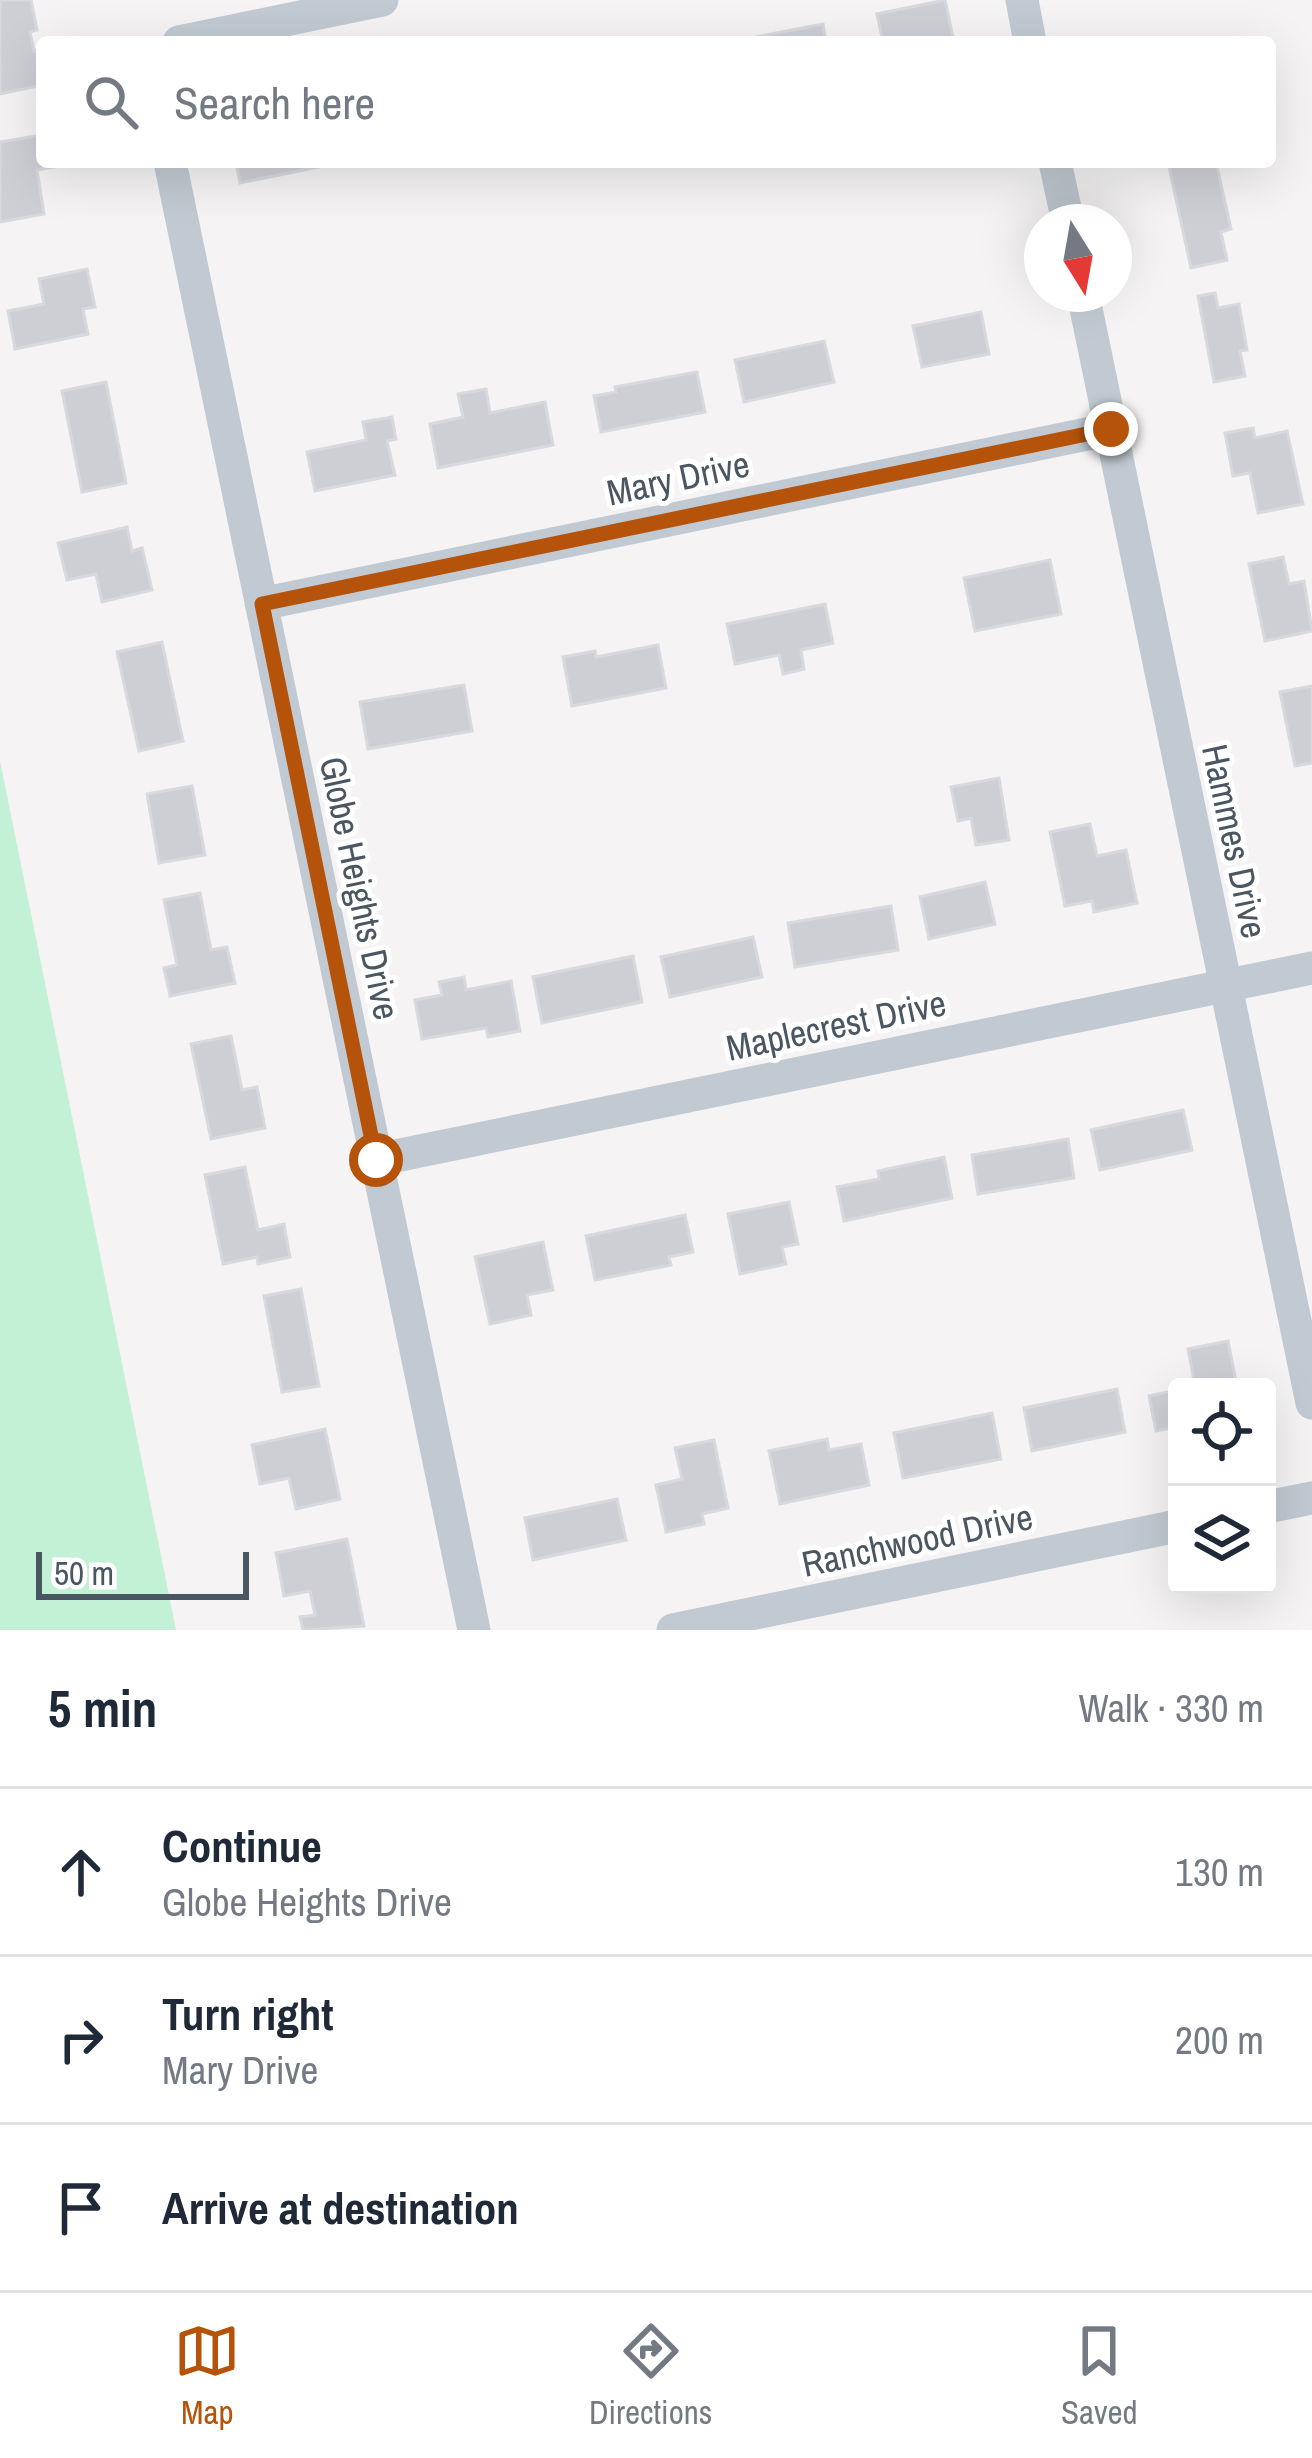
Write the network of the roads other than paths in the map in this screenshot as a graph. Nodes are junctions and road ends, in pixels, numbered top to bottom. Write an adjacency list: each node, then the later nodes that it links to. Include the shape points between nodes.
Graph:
1 (382, 0): 3 (street)
2 (1022, 0): 4 (street)
3 (207, 36)
4 (1029, 36)
5 (171, 168): 10 (street, Globe Heights Drive)
6 (1056, 168): 7 (street)
7 (1064, 204)
8 (1087, 312): 9 (street, Hammes Drive)
9 (1111, 429): 10 (street, Mary Drive); 12 (street, Hammes Drive)
10 (262, 604): 13 (street, Globe Heights Drive)
11 (1312, 968): 12 (street, Maplecrest Drive)
12 (1225, 984): 13 (street, Maplecrest Drive); 14 (street, Hammes Drive)
13 (376, 1160): 18 (street, Globe Heights Drive)
14 (1312, 1403)
15 (1312, 1498): 16 (street)
16 (1276, 1506)
17 (1168, 1528): 19 (street, Ranchwood Drive)
18 (473, 1630)
19 (673, 1630)

